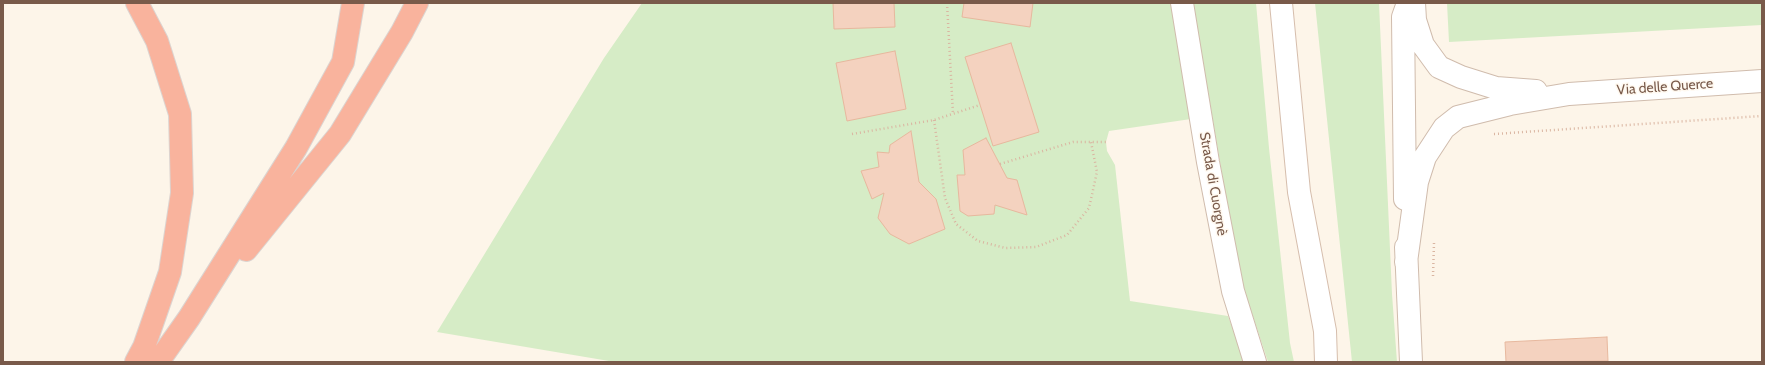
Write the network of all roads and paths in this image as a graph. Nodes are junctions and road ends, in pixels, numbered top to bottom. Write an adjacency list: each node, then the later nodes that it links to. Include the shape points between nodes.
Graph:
1 (137, 3): 25 (highway, via 157,41 180,114 182,193 170,272 144,347)
2 (352, 3): 23 (highway, via 343,62 296,148)
3 (417, 3): 23 (highway, via 340,134)
4 (947, 3): 12 (path)
5 (1182, 3): 27 (street, Strada di Cuorgnè, via 1231,284)
6 (1281, 3): 24 (street, via 1299,192)
7 (1408, 3): 21 (street, via 1403,17)
8 (1414, 3): 10 (street, Via delle Querce, via 1415,20 1423,45 1439,67 1496,88)
9 (1762, 81): 10 (street, Via delle Querce)
10 (1569, 94): 21 (street, Via delle Querce, via 1510,104 1458,117 1444,128 1425,157 1416,182)
11 (980, 106): 12 (path)
12 (953, 114): 14 (path)
13 (1762, 116): 16 (path)
14 (934, 120): 15 (path); 17 (path, via 945,198 956,224 978,241 1005,248 1036,247 1067,235 1089,208 1097,172)
15 (852, 134)
16 (1491, 134)
17 (1091, 142): 18 (path); 19 (path, via 1073,142)
18 (1106, 142)
19 (1000, 164)
20 (1435, 236): 22 (path)
21 (1406, 262): 30 (street)
22 (1432, 281)
23 (189, 318): 26 (highway)
24 (1325, 331): 28 (street); 29 (street)
25 (136, 362)
26 (158, 362)
27 (1255, 362)
28 (1326, 362)
29 (1338, 362)
30 (1411, 362)

